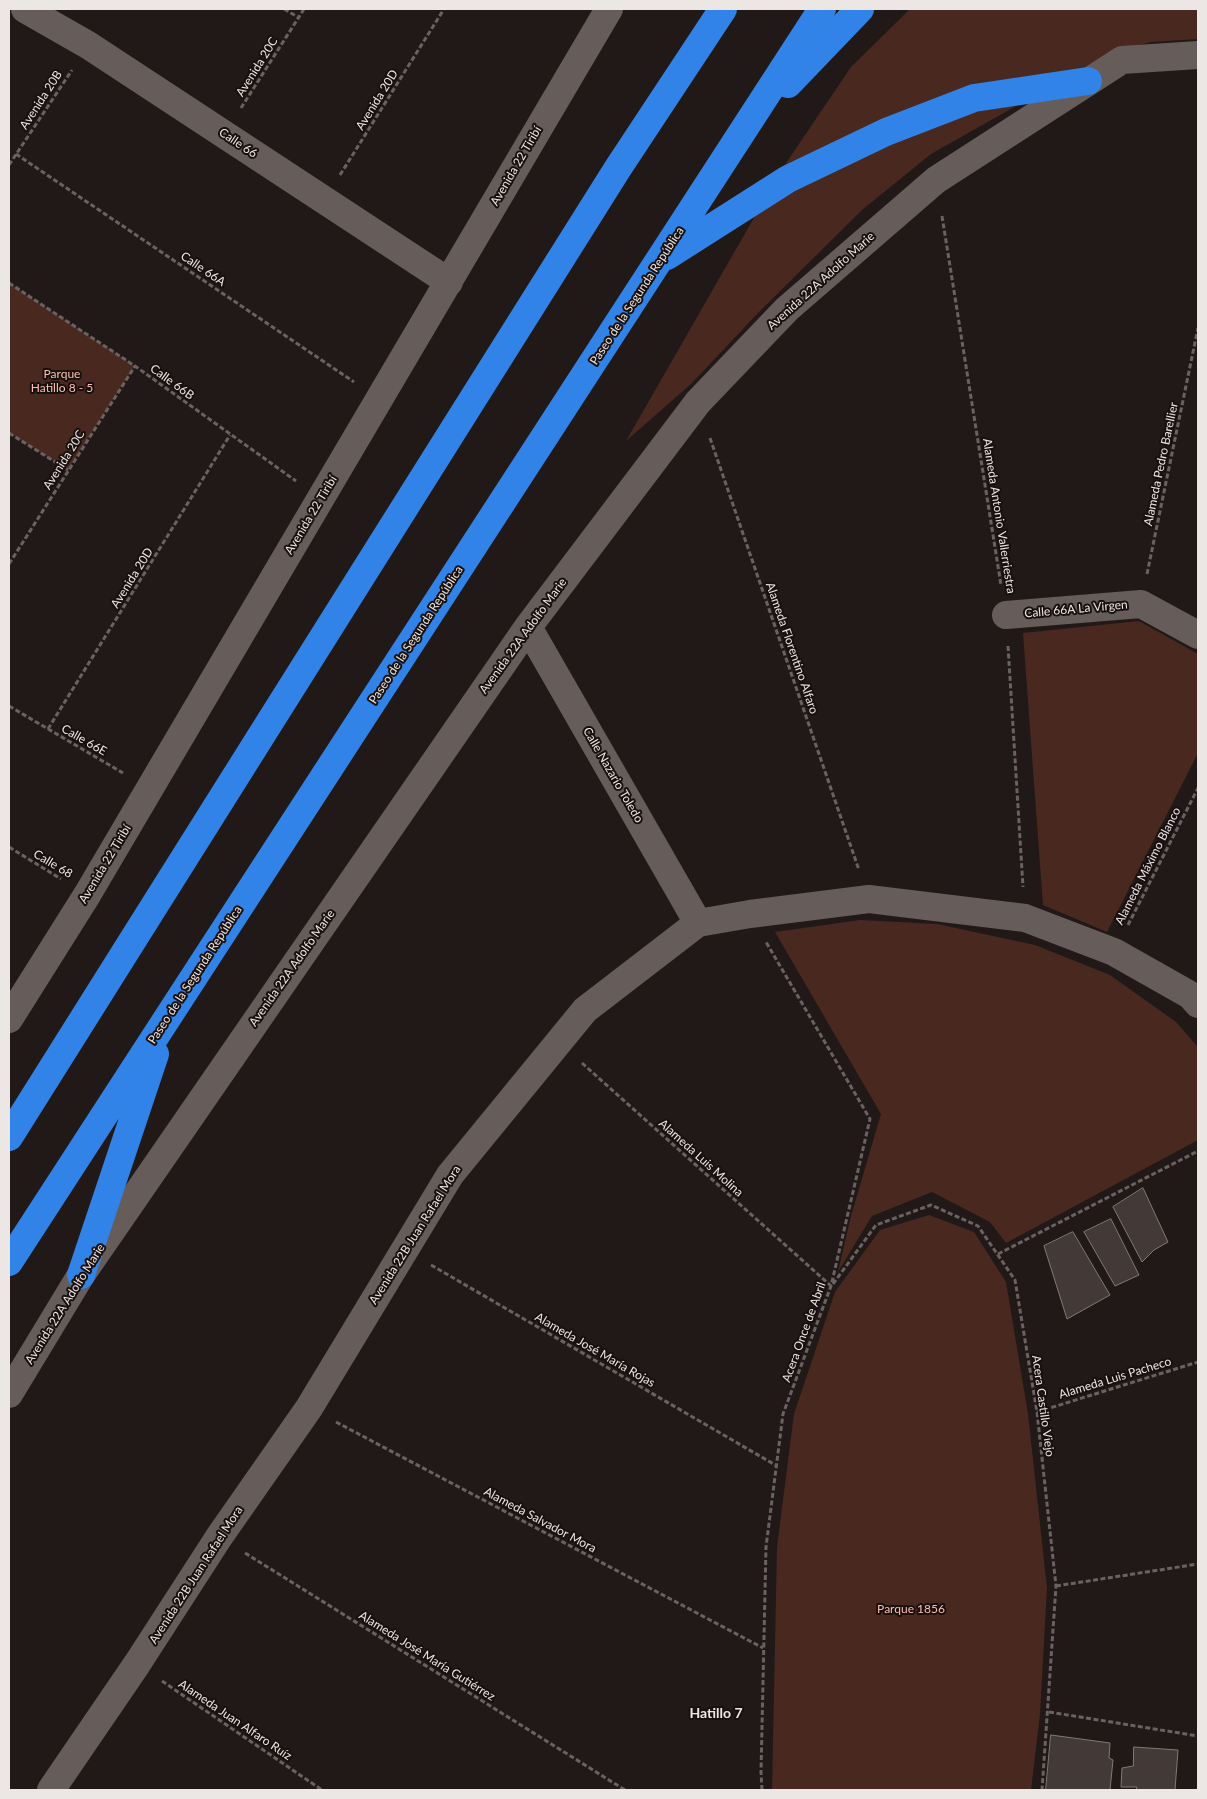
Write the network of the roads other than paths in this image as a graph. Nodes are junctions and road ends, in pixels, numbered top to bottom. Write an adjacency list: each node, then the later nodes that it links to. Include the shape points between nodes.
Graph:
1 (25, 9): 10 (street, Calle 66, via 88,45)
2 (609, 9): 10 (street, Avenida 22 Tiribí)
3 (723, 9): 18 (highway, via 618,168)
4 (822, 9): 8 (highway, Paseo de la Segunda República)
5 (860, 9): 8 (highway)
6 (1198, 55): 7 (street, Avenida 22A Adolfo Marie, via 1122,60)
7 (1088, 81): 9 (highway, via 974,98 886,132 788,179); 12 (street, Avenida 22A Adolfo Marie, via 936,180 787,309 698,402)
8 (744, 130): 9 (highway, Paseo de la Segunda República)
9 (660, 261): 16 (highway, Paseo de la Segunda República)
10 (449, 282): 17 (street, Avenida 22 Tiribí, via 87,895)
11 (1006, 615): 13 (street, Calle 66A La Virgen, via 1141,604)
12 (528, 627): 14 (street, Calle Nazario Toledo); 20 (street, Avenida 22A Adolfo Marie)
13 (1198, 636)
14 (698, 923): 15 (street, Avenida 22B Juan Rafael Mora, via 869,898 1025,918 1114,952 1190,995); 22 (street, Avenida 22B Juan Rafael Mora, via 585,1010 450,1175 309,1408 219,1536)
15 (1198, 1004)
16 (168, 1016): 19 (highway, Paseo de la Segunda República); 20 (highway)
17 (9, 1019)
18 (9, 1137)
19 (9, 1262)
20 (81, 1275): 21 (street, Avenida 22A Adolfo Marie)
21 (9, 1394)
22 (51, 1790)

